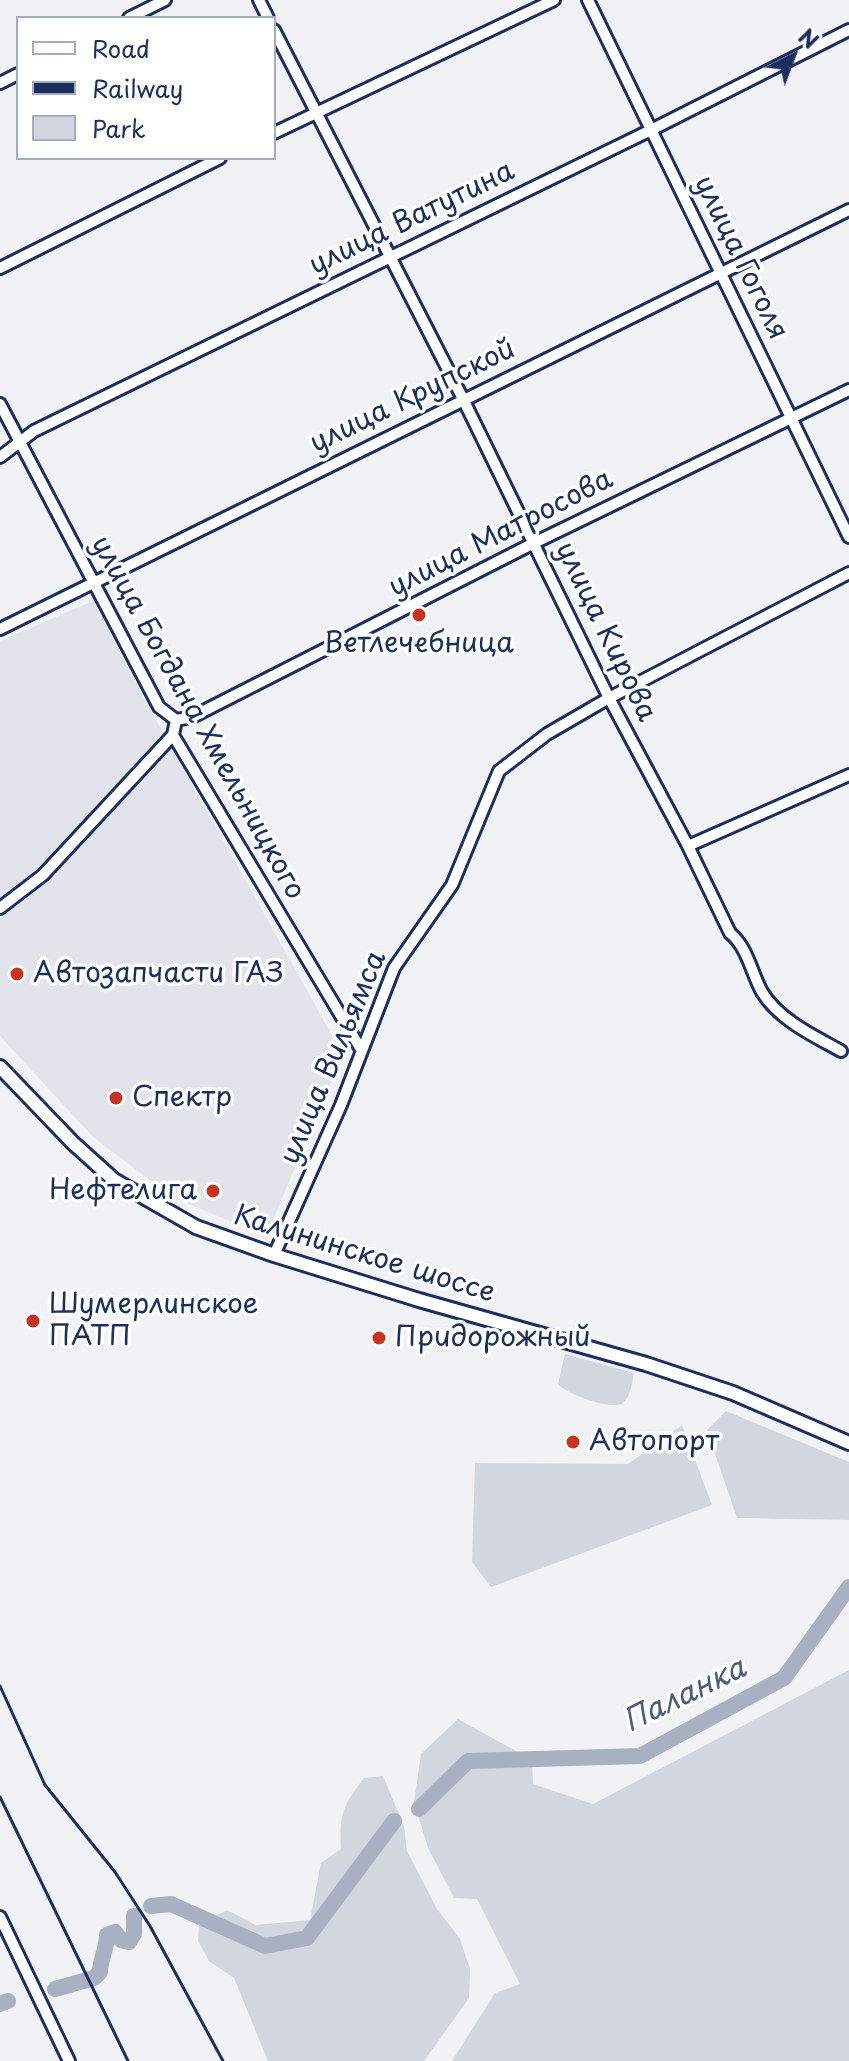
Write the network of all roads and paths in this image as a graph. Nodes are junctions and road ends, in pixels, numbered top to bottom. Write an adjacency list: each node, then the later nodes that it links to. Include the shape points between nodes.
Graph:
1 (165, 0): 4 (street)
2 (554, 0): 7 (street)
3 (588, 0): 8 (street, улица Гоголя)
4 (133, 16)
5 (849, 30): 8 (street, улица Ватутина)
6 (276, 34): 7 (street, улица Кирова)
7 (317, 114): 9 (street); 12 (street, улица Кирова)
8 (651, 130): 12 (street, улица Ватутина); 14 (street, улица Гоголя)
9 (276, 132)
10 (216, 160): 13 (street)
11 (849, 210): 14 (street, улица Крупской)
12 (390, 256): 16 (street, улица Кирова); 19 (street, улица Ватутина)
13 (0, 268)
14 (720, 273): 16 (street, улица Крупской); 18 (street, улица Гоголя)
15 (849, 390): 18 (street, улица Матросова)
16 (463, 399): 22 (street, улица Кирова); 24 (street, улица Крупской)
17 (0, 404): 19 (street, улица Богдана Хмельницкого)
18 (791, 418): 21 (street, улица Гоголя); 22 (street, улица Матросова)
19 (19, 443): 20 (street, улица Ватутина); 24 (street, улица Богдана Хмельницкого)
20 (0, 457)
21 (849, 537)
22 (534, 543): 26 (street, улица Кирова); 27 (street, улица Матросова, via 192,717)
23 (849, 573): 26 (street, улица Вильямса)
24 (92, 583): 25 (street, улица Крупской); 27 (street, улица Богдана Хмельницкого, via 159,707)
25 (0, 629)
26 (609, 698): 30 (street, улица Кирова); 32 (street, улица Вильямса, via 547,734 499,771 452,885 394,968)
27 (176, 720): 28 (street, улица Богдана Хмельницкого)
28 (173, 735): 31 (street, via 43,875); 32 (street, улица Богдана Хмельницкого)
29 (849, 775): 30 (street)
30 (688, 846): 33 (street, улица Кирова, via 730,933 742,943 764,995 794,1025)
31 (0, 908)
32 (362, 1051): 35 (street, улица Вильямса)
33 (841, 1051)
34 (0, 1067): 35 (main road, Калининское шоссе, via 114,1180 196,1227)
35 (274, 1255): 36 (main road, Калининское шоссе, via 646,1364 733,1393)
36 (849, 1443)
37 (0, 1917): 38 (street)
38 (69, 2061)

